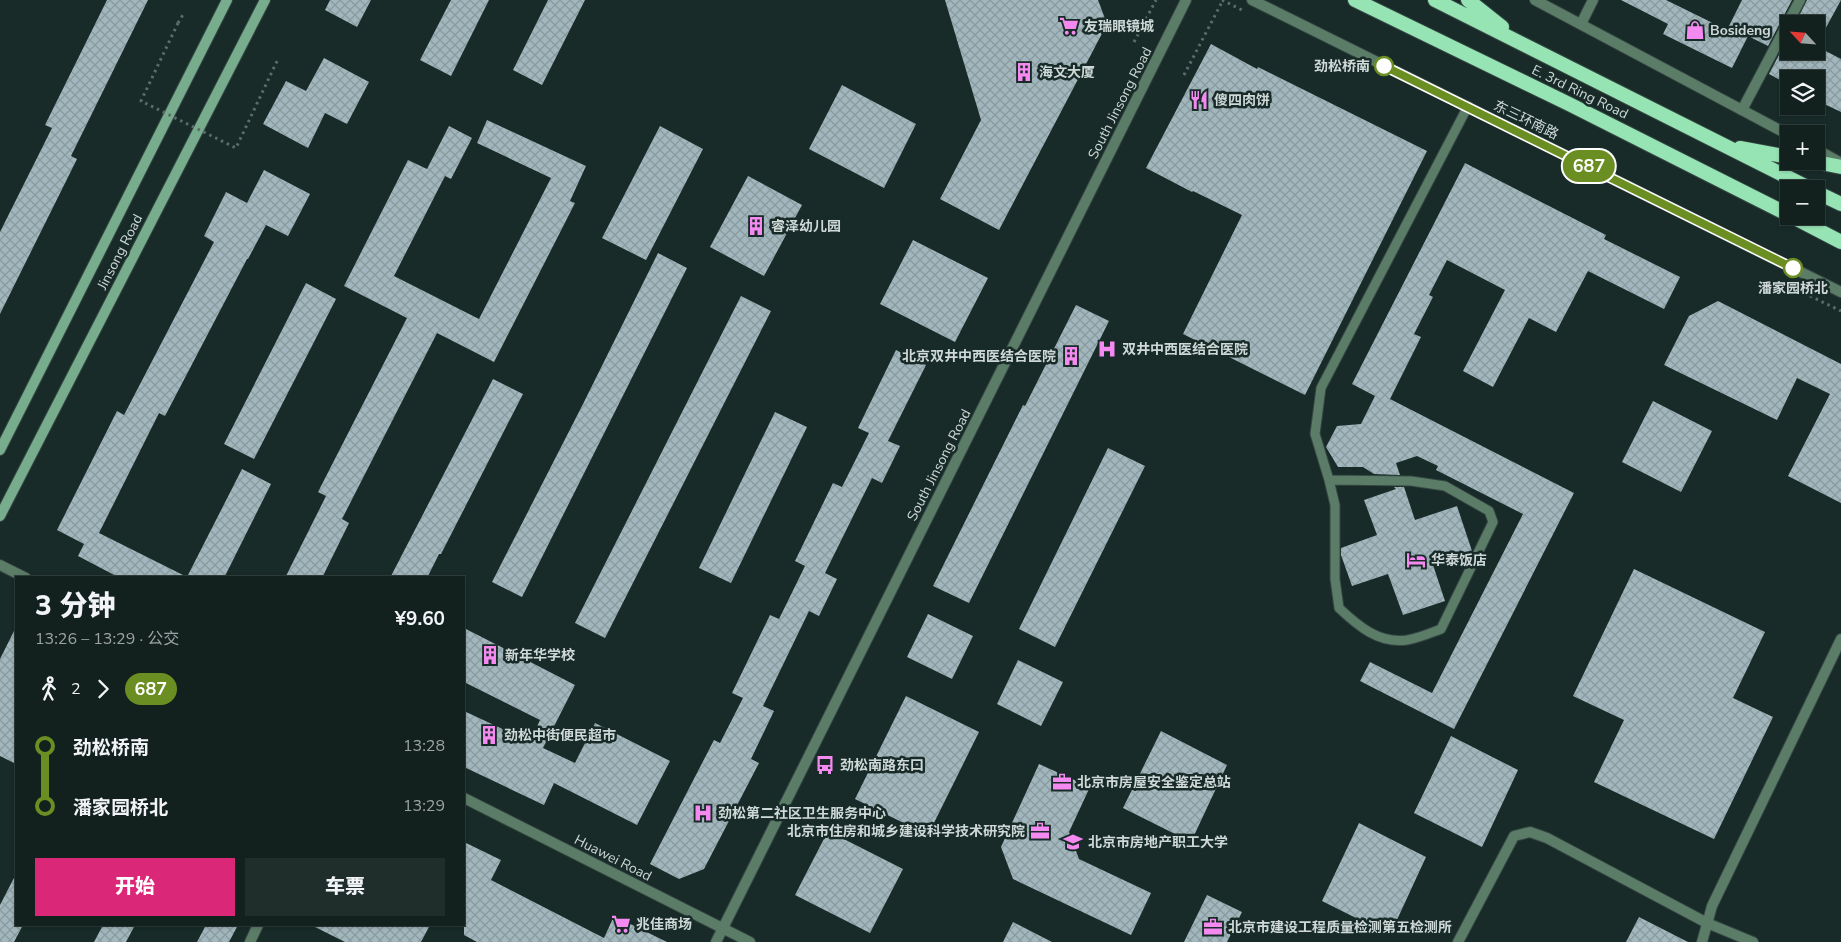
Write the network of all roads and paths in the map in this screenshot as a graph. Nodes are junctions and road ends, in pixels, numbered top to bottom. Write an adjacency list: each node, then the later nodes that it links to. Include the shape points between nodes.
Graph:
1 (265, 0): 39 (main road, Jinsong Road)
2 (1156, 0): 15 (path)
3 (1186, 0): 46 (street, South Jinsong Road)
4 (1223, 0): 18 (path)
5 (1252, 0): 19 (street, 东三环南路)
6 (1356, 0): 31 (highway, E. 3rd Ring Road)
7 (1435, 0): 16 (highway, E. 3rd Ring Road)
8 (1468, 0): 16 (highway)
9 (1535, 0): 14 (street)
10 (1593, 0): 14 (street)
11 (1800, 0): 20 (street)
12 (224, 1): 37 (main road, Jinsong Road)
13 (184, 12): 17 (path, bridge, via 141,101 236,148)
14 (1580, 24): 20 (street)
15 (1134, 42)
16 (1526, 46): 22 (highway, E. 3rd Ring Road)
17 (278, 59)
18 (1184, 75)
19 (1468, 106): 34 (street, 东三环南路); 38 (lane, via 1320,388 1315,434)
20 (1742, 110): 21 (street)
21 (1780, 130)
22 (1724, 145): 24 (highway); 28 (highway, E. 3rd Ring Road)
23 (1825, 154): 25 (street)
24 (1780, 155)
25 (1841, 162)
26 (1825, 164): 27 (highway)
27 (1841, 167)
28 (1792, 180)
29 (1825, 196): 30 (highway)
30 (1841, 204)
31 (1780, 211)
32 (1808, 225): 33 (highway, E. 3rd Ring Road)
33 (1841, 242)
34 (1841, 292)
35 (1804, 293): 36 (path)
36 (1841, 311)
37 (0, 450)
38 (1329, 480): 38 (lane, via 1334,505 1335,579 1339,608 1358,626 1382,639 1407,640 1441,629 1493,522 1489,511 1446,486)
39 (0, 516)
40 (1, 567): 41 (street)
41 (21, 576)
42 (1841, 639): 44 (street, via 1712,906)
43 (465, 799): 46 (street, Huawei Road)
44 (1707, 923): 50 (street, via 1530,832 1514,836); 51 (street); 52 (street)
45 (258, 926): 47 (street)
46 (723, 928): 48 (street, South Jinsong Road); 49 (street, Huawei Road)
47 (250, 942)
48 (716, 942)
49 (750, 942)
50 (1458, 942)
51 (1702, 942)
52 (1753, 942)

